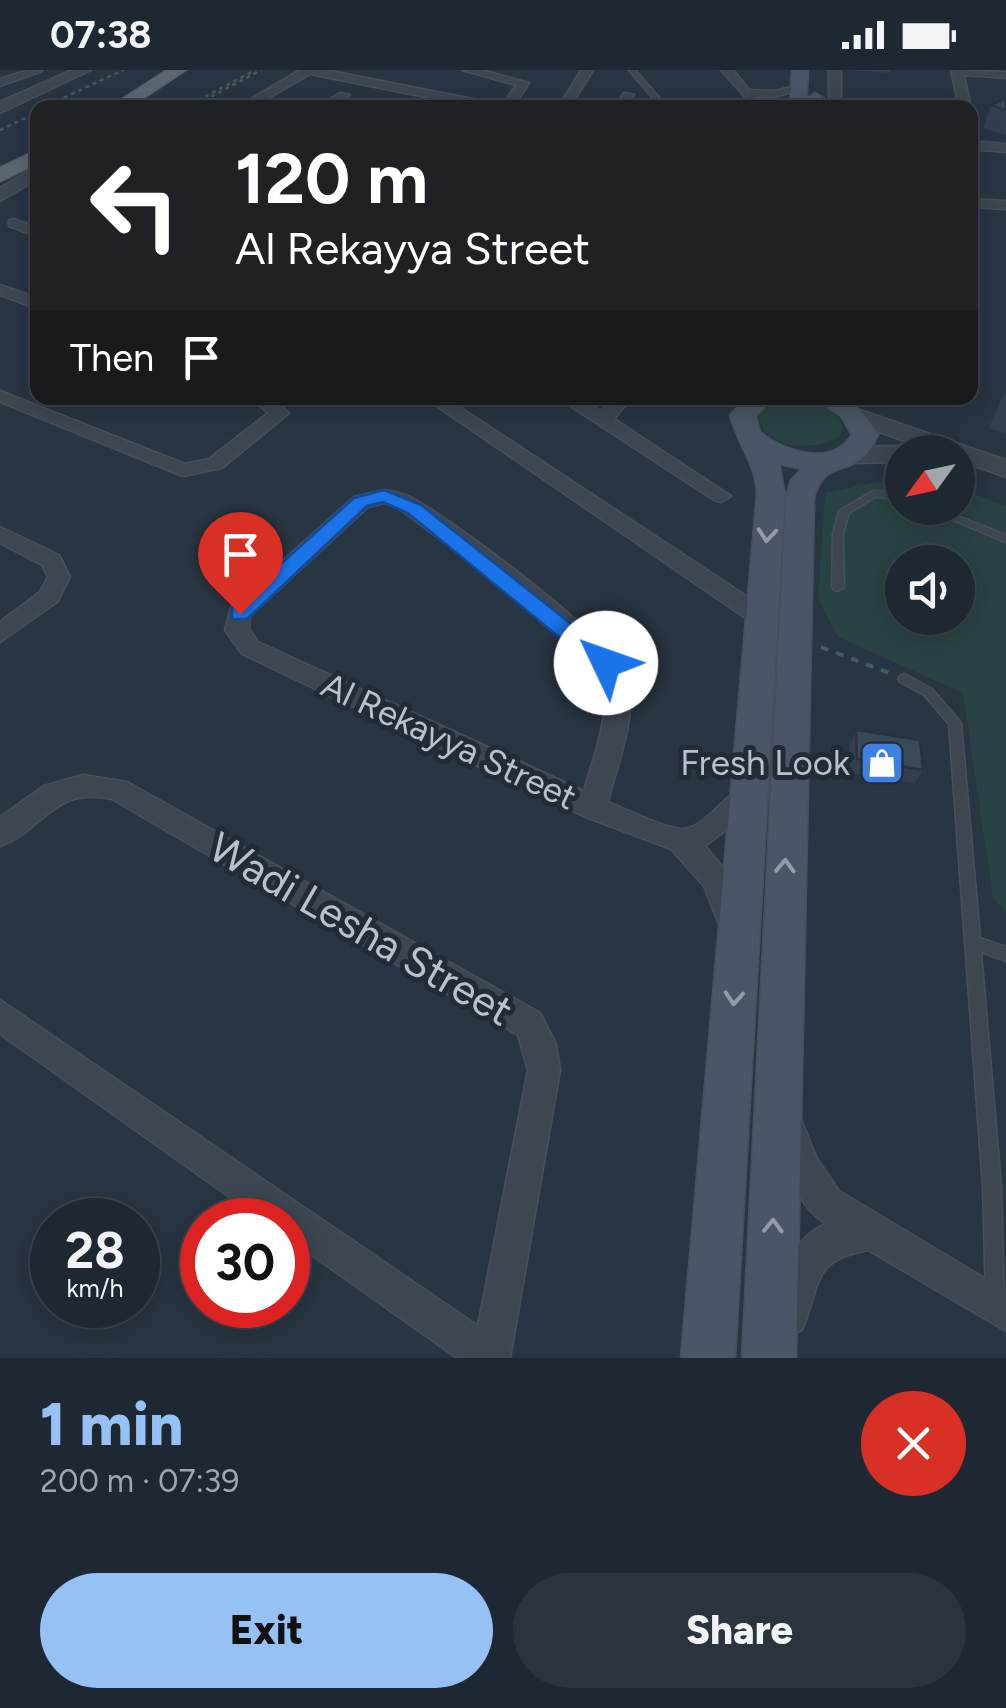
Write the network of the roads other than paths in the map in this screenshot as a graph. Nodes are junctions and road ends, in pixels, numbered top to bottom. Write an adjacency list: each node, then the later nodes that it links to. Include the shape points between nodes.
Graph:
1 (84, 70): 32 (street)
2 (178, 70): 19 (main road)
3 (198, 70): 20 (main road)
4 (308, 70): 21 (street); 23 (street)
5 (468, 70): 24 (street, via 521,81)
6 (588, 70): 25 (street)
7 (632, 70): 27 (lane)
8 (817, 70): 29 (main road)
9 (835, 70): 30 (street)
10 (957, 70): 13 (street); 31 (street)
11 (36, 71): 15 (street)
12 (730, 71): 18 (street)
13 (1006, 75)
14 (799, 79): 18 (street)
15 (0, 83)
16 (344, 95): 22 (street)
17 (628, 95): 26 (street)
18 (751, 98): 28 (street)
19 (129, 100)
20 (154, 100)
21 (256, 100)
22 (336, 100)
23 (463, 100)
24 (511, 100)
25 (569, 100)
26 (625, 100)
27 (658, 100)
28 (759, 100)
29 (815, 100)
30 (834, 100)
31 (963, 100)
32 (0, 108)
33 (978, 146): 34 (street)
34 (1006, 148)
35 (30, 159): 37 (main road)
36 (30, 175): 38 (main road)
37 (0, 176)
38 (0, 192)
39 (978, 203): 40 (street)
40 (1006, 206)
41 (30, 216): 42 (street, via 14,225)
42 (30, 230)
43 (0, 290): 44 (street)
44 (30, 301)
45 (0, 396): 46 (street, via 183,470 216,464 280,413)
46 (269, 405)
47 (444, 405): 64 (street)
48 (754, 405): 52 (main road, via 743,415)
49 (840, 405): 54 (main road, via 864,428 864,440)
50 (843, 405): 55 (street)
51 (612, 409): 59 (street)
52 (754, 441): 54 (main road, via 788,458); 64 (main road, one-way to 64, via 770,473)
53 (885, 455): 54 (street)
54 (838, 458): 64 (main road, via 802,486)
55 (1006, 468)
56 (975, 475): 57 (street)
57 (1006, 486)
58 (885, 495): 63 (lane, via 844,511)
59 (721, 496)
60 (971, 525): 62 (lane)
61 (0, 534): 65 (street, via 51,560 59,576 49,597)
62 (1006, 539)
63 (838, 587)
64 (777, 627): 67 (main road); 75 (main road, one-way to 64)
65 (0, 634)
66 (904, 679): 71 (lane, via 928,692 955,723)
67 (748, 798): 70 (street, via 705,834); 72 (main road)
68 (593, 808): 68 (street, Al Rekayya Street, via 250,648 237,630 240,614 361,502 384,496 404,502 611,670 615,703); 70 (street, Al Rekayya Street)
69 (0, 834): 80 (street, Wadi Lesha Street, via 59,790 88,784 118,790 529,1024 544,1070)
70 (681, 841): 72 (street, Al Rekayya Street, via 716,880)
71 (973, 942): 73 (lane); 77 (lane)
72 (738, 946): 78 (main road, one-way to 78)
73 (1006, 954)
74 (0, 1016): 80 (street, Wadi Lesha Street)
75 (777, 1102): 76 (street, via 818,1195); 79 (main road, one-way to 75)
76 (866, 1232): 77 (street); 79 (street, via 837,1235 815,1248)
77 (1000, 1309)
78 (703, 1346)
79 (769, 1352)
80 (490, 1358)

